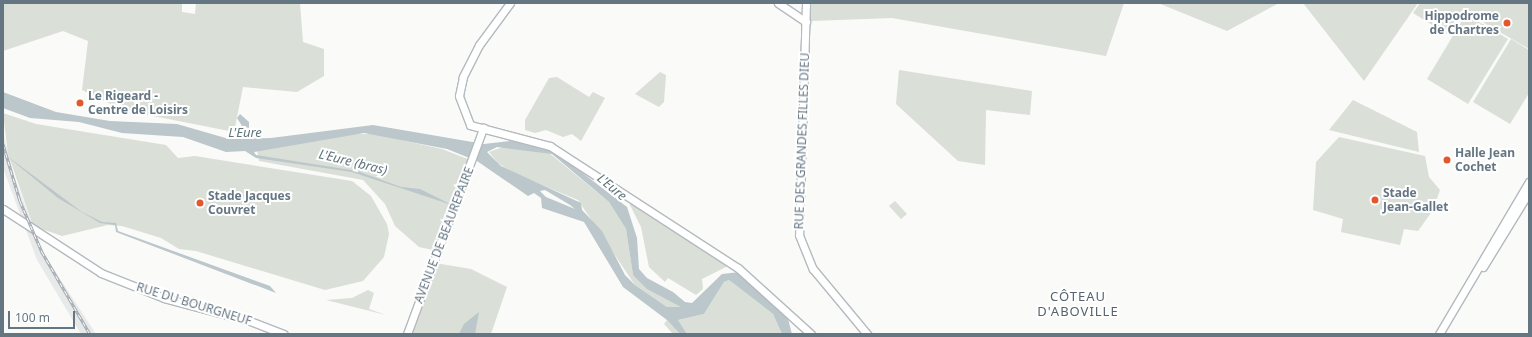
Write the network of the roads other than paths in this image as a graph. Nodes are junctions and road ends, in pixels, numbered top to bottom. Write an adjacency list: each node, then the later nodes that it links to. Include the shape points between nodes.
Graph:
1 (778, 3): 4 (main road)
2 (806, 3): 4 (main road, RUE DES GRANDES FILLES DIEU)
3 (510, 4): 5 (main road, via 479,45 461,83 459,96 466,120)
4 (806, 22): 12 (main road, RUE DES GRANDES FILLES DIEU, via 799,235 813,269)
5 (482, 133): 10 (main road, AVENUE DE BEAUREPAIRE); 11 (main road, via 496,132 550,146 738,268)
6 (1529, 182): 13 (main road)
7 (1529, 192): 14 (main road)
8 (3, 209): 9 (main road, RUE DU BOURGNEUF, via 101,273 164,298 250,321)
9 (284, 334)
10 (407, 334)
11 (811, 334)
12 (868, 334)
13 (1438, 334)
14 (1443, 334)

